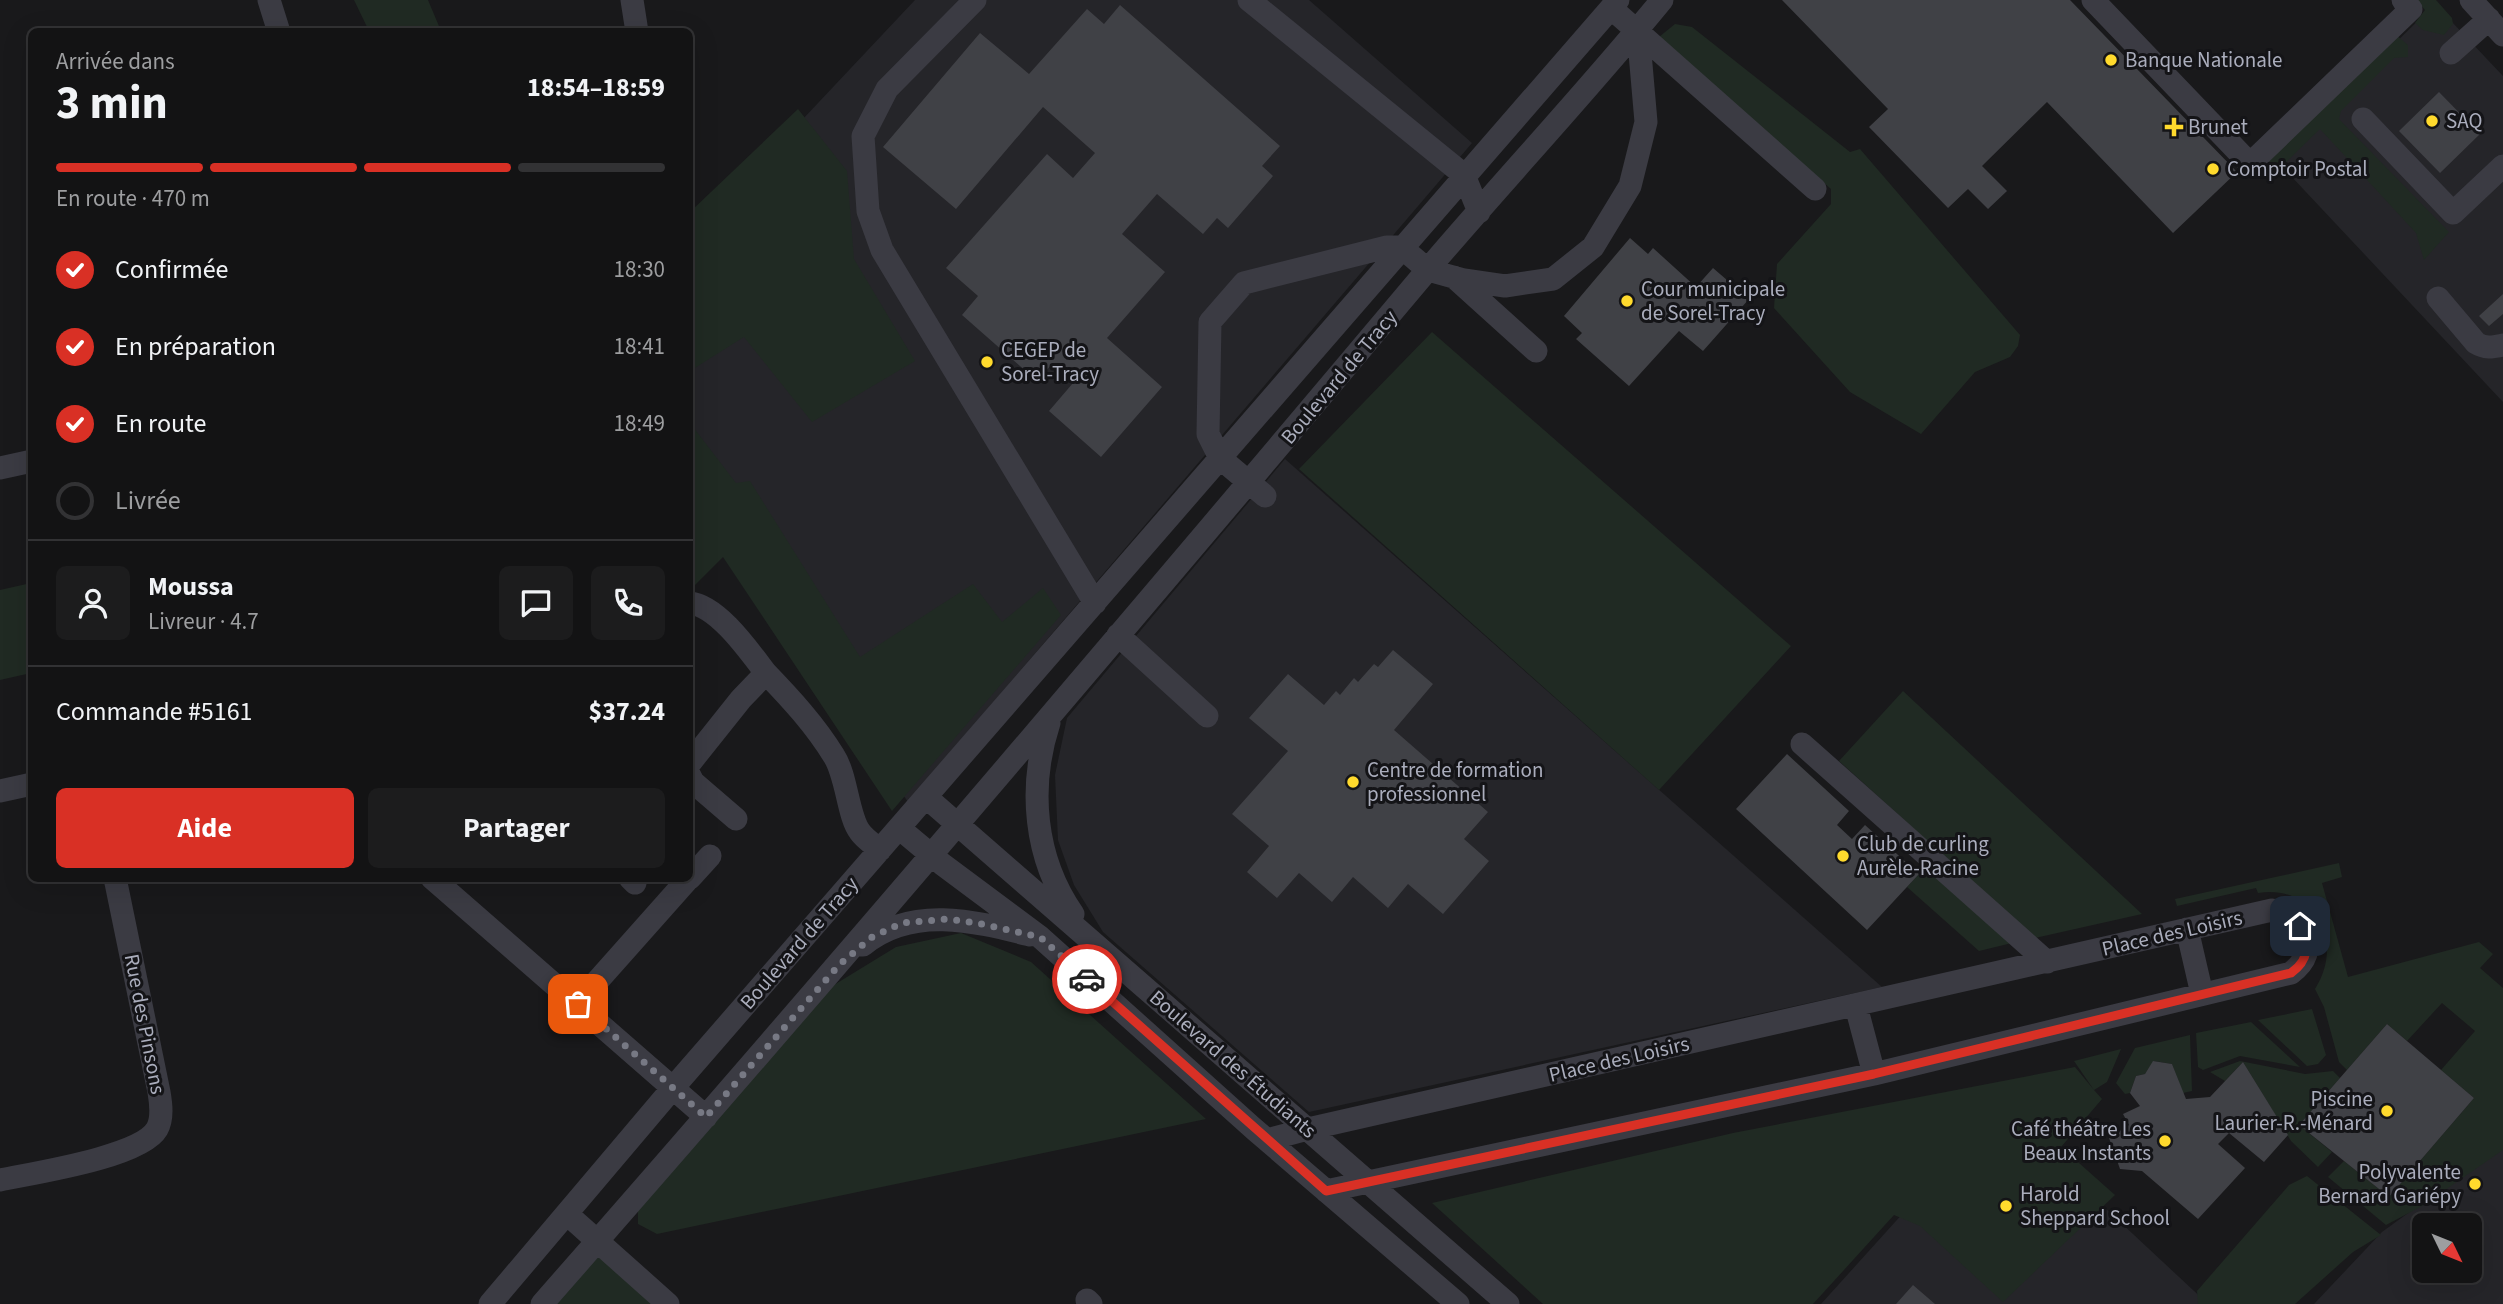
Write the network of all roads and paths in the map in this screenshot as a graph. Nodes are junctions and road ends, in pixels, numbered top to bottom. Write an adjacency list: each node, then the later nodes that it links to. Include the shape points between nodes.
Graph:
1 (269, 0): 11 (street)
2 (632, 0): 12 (street)
3 (975, 0): 32 (street, via 887,89 863,136 867,211 881,250)
4 (1249, 0): 17 (street)
5 (1661, 0): 13 (street, Boulevard de Tracy)
6 (2092, 0): 7 (street, via 2250,164 2411,9)
7 (2403, 0)
8 (2471, 0): 10 (street)
9 (1614, 4): 13 (street, Boulevard de Tracy); 17 (street, Boulevard de Tracy)
10 (2496, 27): 14 (street)
11 (278, 28)
12 (636, 28)
13 (1637, 30): 18 (street); 19 (street, Boulevard de Tracy); 22 (street, via 1646,122 1630,186 1593,247 1553,279 1505,286)
14 (2451, 53)
15 (2363, 119): 16 (street, via 2453,213)
16 (2503, 166)
17 (1464, 175): 19 (street); 20 (street, Boulevard de Tracy)
18 (1815, 189)
19 (1479, 212): 21 (street, Boulevard de Tracy)
20 (1401, 247): 21 (street); 26 (street, Boulevard de Tracy); 26 (street, via 1244,283 1227,302 1210,322 1208,434)
21 (1428, 270): 22 (street); 29 (street, Boulevard de Tracy)
22 (1454, 277): 25 (street)
23 (2438, 298): 24 (street, via 2476,343 2491,348)
24 (2503, 345)
25 (1536, 351)
26 (1220, 458): 29 (street); 30 (street, Boulevard de Tracy)
27 (28, 462): 28 (street)
28 (0, 468)
29 (1257, 490): 31 (street, Boulevard de Tracy)
30 (1111, 585): 31 (street); 32 (street, Boulevard de Tracy)
31 (1155, 592): 34 (street, Boulevard de Tracy)
32 (1095, 603): 43 (street, Boulevard de Tracy)
33 (693, 604): 35 (street, via 719,618)
34 (1118, 635): 36 (street, Boulevard de Tracy); 37 (street)
35 (766, 673): 39 (street); 47 (street, via 805,715 836,759 855,825)
36 (1052, 715): 45 (street, Boulevard de Tracy); 56 (street, via 1040,757 1039,832 1053,881)
37 (1207, 716)
38 (1802, 744): 57 (street)
39 (693, 759)
40 (693, 782): 44 (street)
41 (28, 785): 42 (street)
42 (0, 791)
43 (926, 797): 45 (street, Boulevard des Étudiants); 46 (street, Boulevard de Tracy)
44 (736, 820)
45 (958, 825): 48 (street, Boulevard de Tracy); 56 (street, Boulevard des Étudiants)
46 (899, 828): 47 (street, Boulevard de Tracy); 48 (street, Boulevard des Étudiants)
47 (880, 850): 63 (street, Boulevard de Tracy)
48 (931, 855): 55 (street, Boulevard des Étudiants); 58 (street, Boulevard de Tracy)
49 (710, 856): 50 (street)
50 (693, 874)
51 (116, 882): 67 (street, Rue des Pinsons, via 162,1106 157,1129 148,1140 115,1155)
52 (437, 882): 60 (street)
53 (685, 882): 60 (street)
54 (2187, 929): 57 (street, Place des Loisirs); 59 (street); 59 (street, Place des Loisirs, via 2272,910 2287,915 2305,934 2307,955 2291,973)
55 (1040, 937): 58 (street, via 977,923 922,920 902,923 872,937); 66 (street, Boulevard des Étudiants)
56 (1088, 937): 65 (street, Boulevard des Étudiants)
57 (2048, 962): 61 (street, Place des Loisirs)
58 (839, 965): 64 (street, Boulevard de Tracy)
59 (2202, 994): 62 (street, Place des Loisirs)
60 (578, 1004): 63 (street)
61 (1856, 1006): 62 (street); 65 (street, Place des Loisirs)
62 (1874, 1074): 68 (street, Place des Loisirs)
63 (672, 1089): 64 (street); 70 (street, Boulevard de Tracy)
64 (706, 1117): 71 (street, Boulevard de Tracy)
65 (1308, 1129): 66 (street, Place des Loisirs); 68 (street, Boulevard des Étudiants)
66 (1267, 1140): 69 (street, Boulevard des Étudiants)
67 (0, 1180)
68 (1367, 1182): 69 (street, Place des Loisirs); 76 (street, Boulevard des Étudiants)
69 (1326, 1191): 75 (street, Boulevard des Étudiants)
70 (567, 1214): 71 (street); 72 (street, Boulevard de Tracy)
71 (598, 1241): 73 (street, Boulevard de Tracy); 74 (street)
72 (490, 1304)
73 (542, 1304)
74 (668, 1304)
75 (1458, 1304)
76 (1508, 1304)

